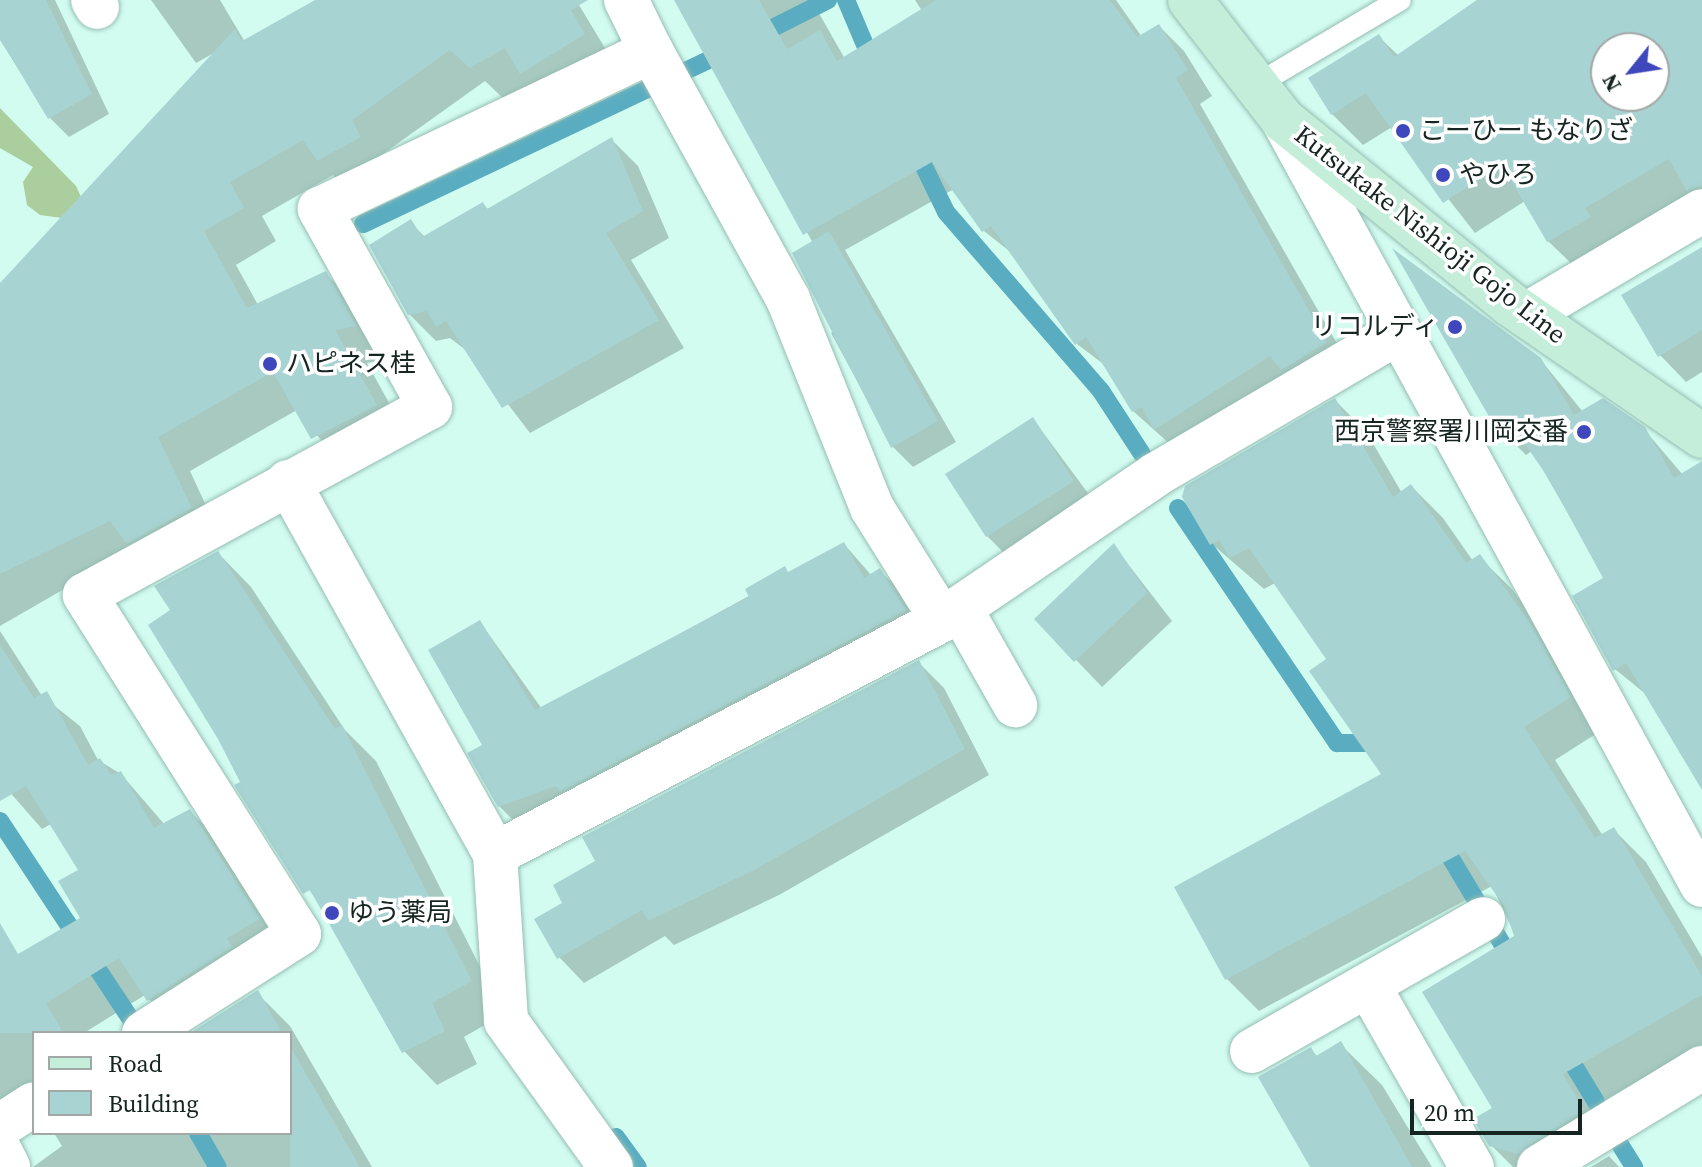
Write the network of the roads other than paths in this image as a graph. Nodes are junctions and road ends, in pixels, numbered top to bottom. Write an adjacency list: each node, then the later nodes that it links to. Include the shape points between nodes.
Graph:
1 (626, 0): 4 (street)
2 (1190, 0): 5 (main road, Kutsukake Nishioji Gojo Line)
3 (1400, 0): 5 (lane)
4 (662, 72): 11 (street, via 320,209 430,407); 12 (street, via 788,299 872,508)
5 (1256, 85): 6 (main road, Kutsukake Nishioji Gojo Line)
6 (1283, 120): 8 (main road, Kutsukake Nishioji Gojo Line); 9 (street)
7 (1702, 211): 8 (street)
8 (1526, 315): 10 (main road, Kutsukake Nishioji Gojo Line)
9 (1395, 334): 12 (street, via 1155,475); 15 (street)
10 (1702, 436)
11 (288, 482): 14 (street); 18 (street, via 85,595 299,934)
12 (951, 614): 13 (street); 14 (street)
13 (1015, 705)
14 (495, 854): 25 (street, via 506,1021)
15 (1702, 885)
16 (1483, 919): 17 (street)
17 (1368, 985): 19 (street); 26 (street)
18 (147, 1031)
19 (1252, 1051)
20 (1702, 1068): 27 (street)
21 (32, 1105): 22 (street)
22 (0, 1126)
23 (0, 1151): 24 (street)
24 (8, 1167)
25 (611, 1167)
26 (1472, 1167)
27 (1539, 1167)

